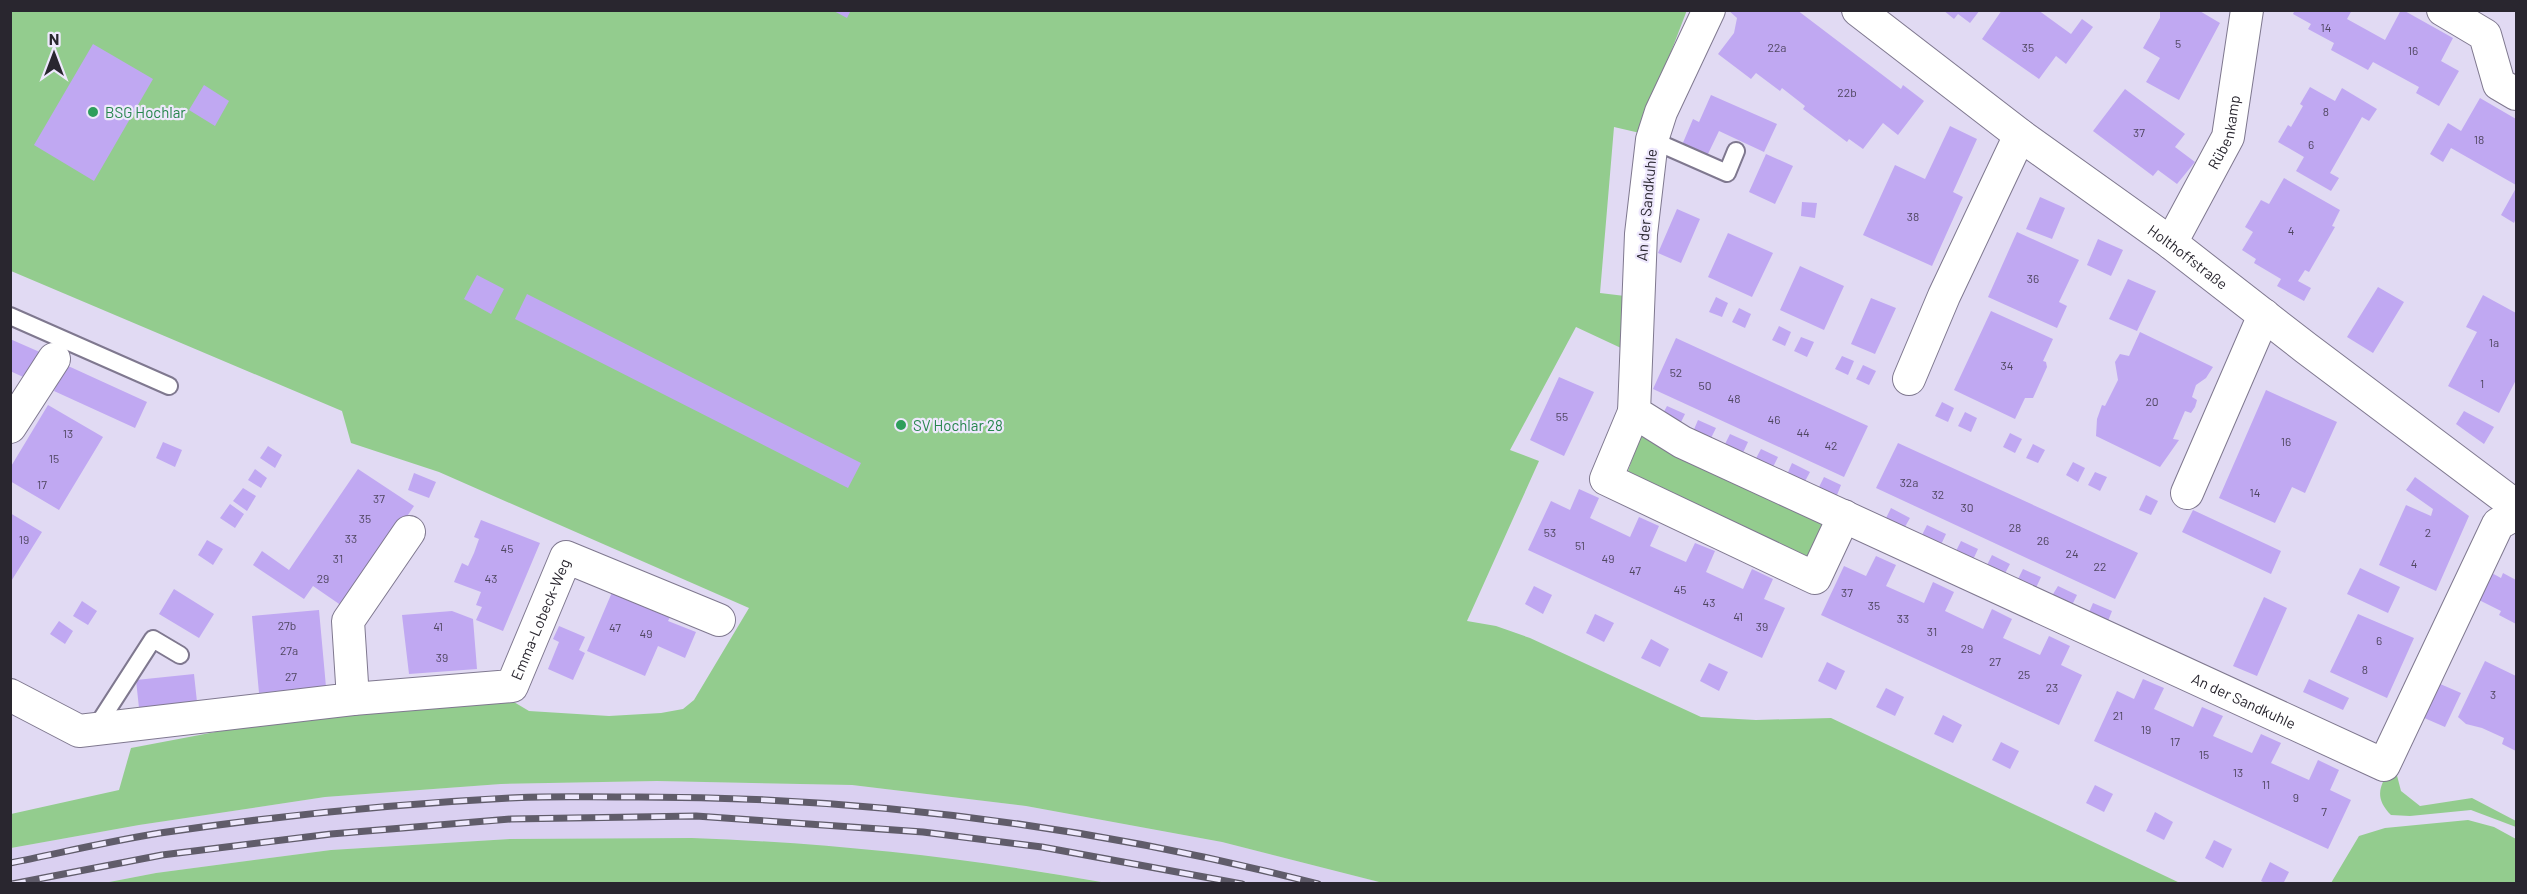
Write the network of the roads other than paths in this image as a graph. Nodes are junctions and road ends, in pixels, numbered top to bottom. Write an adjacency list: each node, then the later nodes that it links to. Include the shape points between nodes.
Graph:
1 (1709, 10): 7 (street, An der Sandkuhle, via 1661,112)
2 (1858, 10): 6 (street, Holthoffstraße)
3 (2247, 10): 9 (street, Rübenkamp, via 2228,137)
4 (2443, 10): 5 (street, via 2485,35 2499,84)
5 (2517, 94)
6 (2020, 135): 9 (street, Holthoffstraße); 13 (street)
7 (1652, 140): 8 (lane, via 1727,173); 15 (street, An der Sandkuhle, via 1641,234)
8 (1736, 152)
9 (2171, 243): 10 (street, Holthoffstraße)
10 (2264, 315): 17 (street); 18 (street, Holthoffstraße)
11 (10, 316): 14 (lane)
12 (54, 359): 16 (street)
13 (1909, 379)
14 (169, 386)
15 (1634, 412): 20 (street, An der Sandkuhle, via 1682,442); 20 (street, An der Sandkuhle, via 1606,479 1815,578)
16 (10, 427)
17 (2187, 493)
18 (2517, 506)
19 (2517, 514): 20 (street, An der Sandkuhle, via 2498,524 2384,765)
20 (1844, 516)
21 (409, 532): 25 (street, via 348,621)
22 (719, 620): 25 (street, Emma-Lobeck-Weg, via 566,558 512,686)
23 (180, 655): 26 (lane, via 153,639)
24 (10, 695): 26 (street, Emma-Lobeck-Weg, via 79,731)
25 (353, 699): 26 (street, Emma-Lobeck-Weg)
26 (95, 729)

